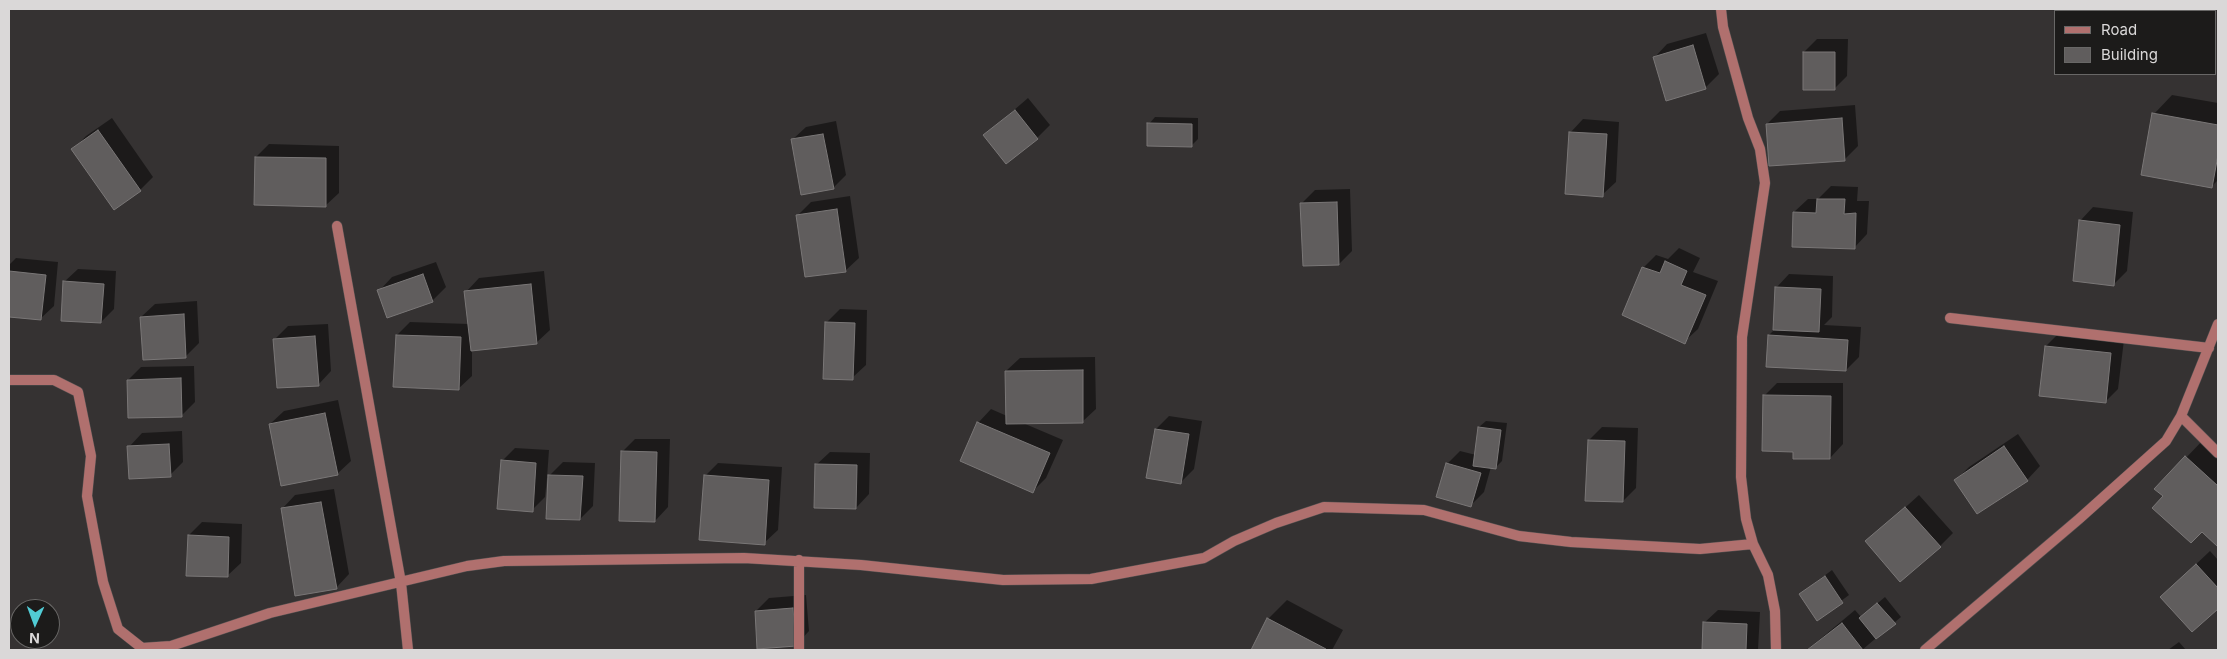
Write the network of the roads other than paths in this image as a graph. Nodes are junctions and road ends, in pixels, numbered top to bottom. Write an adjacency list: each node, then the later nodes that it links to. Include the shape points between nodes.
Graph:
1 (1721, 9): 9 (street, via 1748,118 1760,149 1765,183 1742,337 1741,477)
2 (337, 226): 11 (street)
3 (1950, 318): 5 (street)
4 (2218, 324): 5 (street)
5 (2209, 348): 7 (street)
6 (9, 380): 11 (street, via 54,380 78,392 91,456 87,496 103,582 118,629 142,648 171,646 270,613)
7 (2181, 416): 8 (street); 15 (street, via 2166,441 2140,465)
8 (2218, 453)
9 (1753, 544): 10 (street, via 1700,549 1571,542 1519,536 1424,510 1324,507 1276,523 1204,558 1090,580 1003,580); 14 (street, via 1768,575 1775,611)
10 (799, 560): 11 (street, via 504,561 467,566); 13 (street)
11 (401, 583): 12 (street)
12 (408, 650)
13 (799, 650)
14 (1776, 650)
15 (1925, 650)

